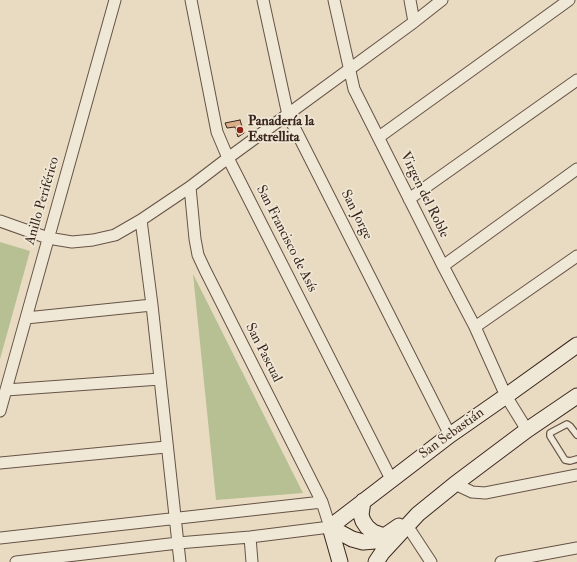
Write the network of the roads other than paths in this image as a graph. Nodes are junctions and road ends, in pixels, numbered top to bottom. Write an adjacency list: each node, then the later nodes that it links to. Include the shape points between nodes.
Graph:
1 (115, 0): 19 (street, Anillo Periférico)
2 (191, 0): 13 (street, San Francisco de Asís, via 217,132)
3 (263, 0): 11 (street, San Jorge)
4 (334, 0): 9 (street, Virgen del Roble)
5 (410, 0): 8 (street)
6 (442, 0): 8 (street)
7 (569, 0): 12 (street)
8 (414, 22): 9 (street)
9 (348, 70): 11 (street); 12 (street, Virgen del Roble, via 354,89)
10 (577, 80): 16 (street)
11 (288, 115): 13 (street); 32 (street, San Jorge)
12 (378, 137): 16 (street, Virgen del Roble)
13 (228, 158): 15 (street); 38 (street, San Francisco de Asís)
14 (577, 169): 21 (street)
15 (190, 187): 17 (street); 41 (street, San Pascual, via 198,255)
16 (409, 199): 21 (street, Virgen del Roble)
17 (141, 220): 19 (street, via 115,235 93,240 72,242); 22 (street)
18 (0, 221): 19 (street)
19 (48, 238): 23 (street, Anillo Periférico)
20 (577, 256): 24 (street)
21 (443, 266): 24 (street, Virgen del Roble)
22 (152, 305): 23 (street); 26 (street)
23 (26, 318): 27 (street, Anillo Periférico)
24 (475, 327): 28 (street, Virgen del Roble)
25 (577, 345): 28 (main road, San Sebastián)
26 (160, 379): 27 (street); 34 (street)
27 (6, 390): 30 (street, Anillo Periférico)
28 (506, 396): 31 (street, Virgen del Roble); 32 (main road, San Sebastián)
29 (577, 396): 31 (main road)
30 (0, 411)
31 (527, 430): 39 (main road)
32 (450, 435): 38 (main road, San Sebastián)
33 (577, 435): 35 (lane, via 567,424 550,433 565,460)
34 (166, 447): 36 (street); 43 (street)
35 (577, 459)
36 (0, 463)
37 (577, 475): 39 (street, via 485,493 472,492)
38 (391, 479): 40 (main road, San Sebastián)
39 (455, 484): 42 (main road)
40 (363, 501): 44 (main road, San Sebastián); 46 (main road, via 362,515 366,527)
41 (322, 502): 43 (street); 44 (street, San Pascual)
42 (418, 514): 45 (main road); 46 (main road)
43 (175, 518): 48 (street); 49 (street)
44 (330, 527): 46 (main road, via 363,542 375,541); 47 (street); 54 (main road); 55 (main road)
45 (405, 529): 56 (main road); 57 (street)
46 (384, 536)
47 (250, 537): 49 (street); 53 (street)
48 (0, 538)
49 (178, 543): 51 (street); 52 (street)
50 (577, 548): 58 (street)
51 (16, 562)
52 (180, 562)
53 (252, 562)
54 (329, 562)
55 (340, 562)
56 (376, 562)
57 (431, 562)
58 (505, 562)

